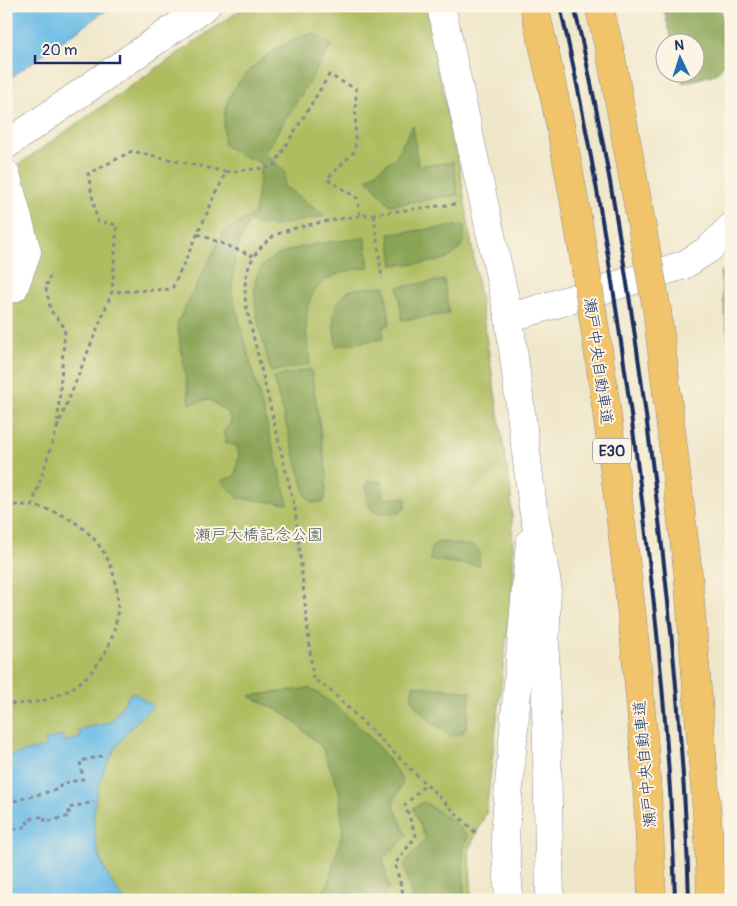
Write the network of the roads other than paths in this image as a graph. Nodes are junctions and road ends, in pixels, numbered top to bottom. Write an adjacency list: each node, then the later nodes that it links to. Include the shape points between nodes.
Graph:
1 (206, 6): 5 (street)
2 (441, 6): 9 (street)
3 (534, 6): 13 (highway, 瀬戸中央自動車道 / E30, bridge, via 549,69 595,324 628,566)
4 (599, 6): 14 (highway, bridge, via 657,310 688,573)
5 (6, 145)
6 (6, 174): 8 (street, via 27,252 14,288)
7 (731, 227): 9 (street, via 709,249 684,264)
8 (6, 290)
9 (509, 318): 10 (street)
10 (533, 508): 11 (street, via 506,825); 12 (street, via 547,584 545,657)
11 (509, 900)
12 (550, 900)
13 (652, 900)
14 (711, 900)

